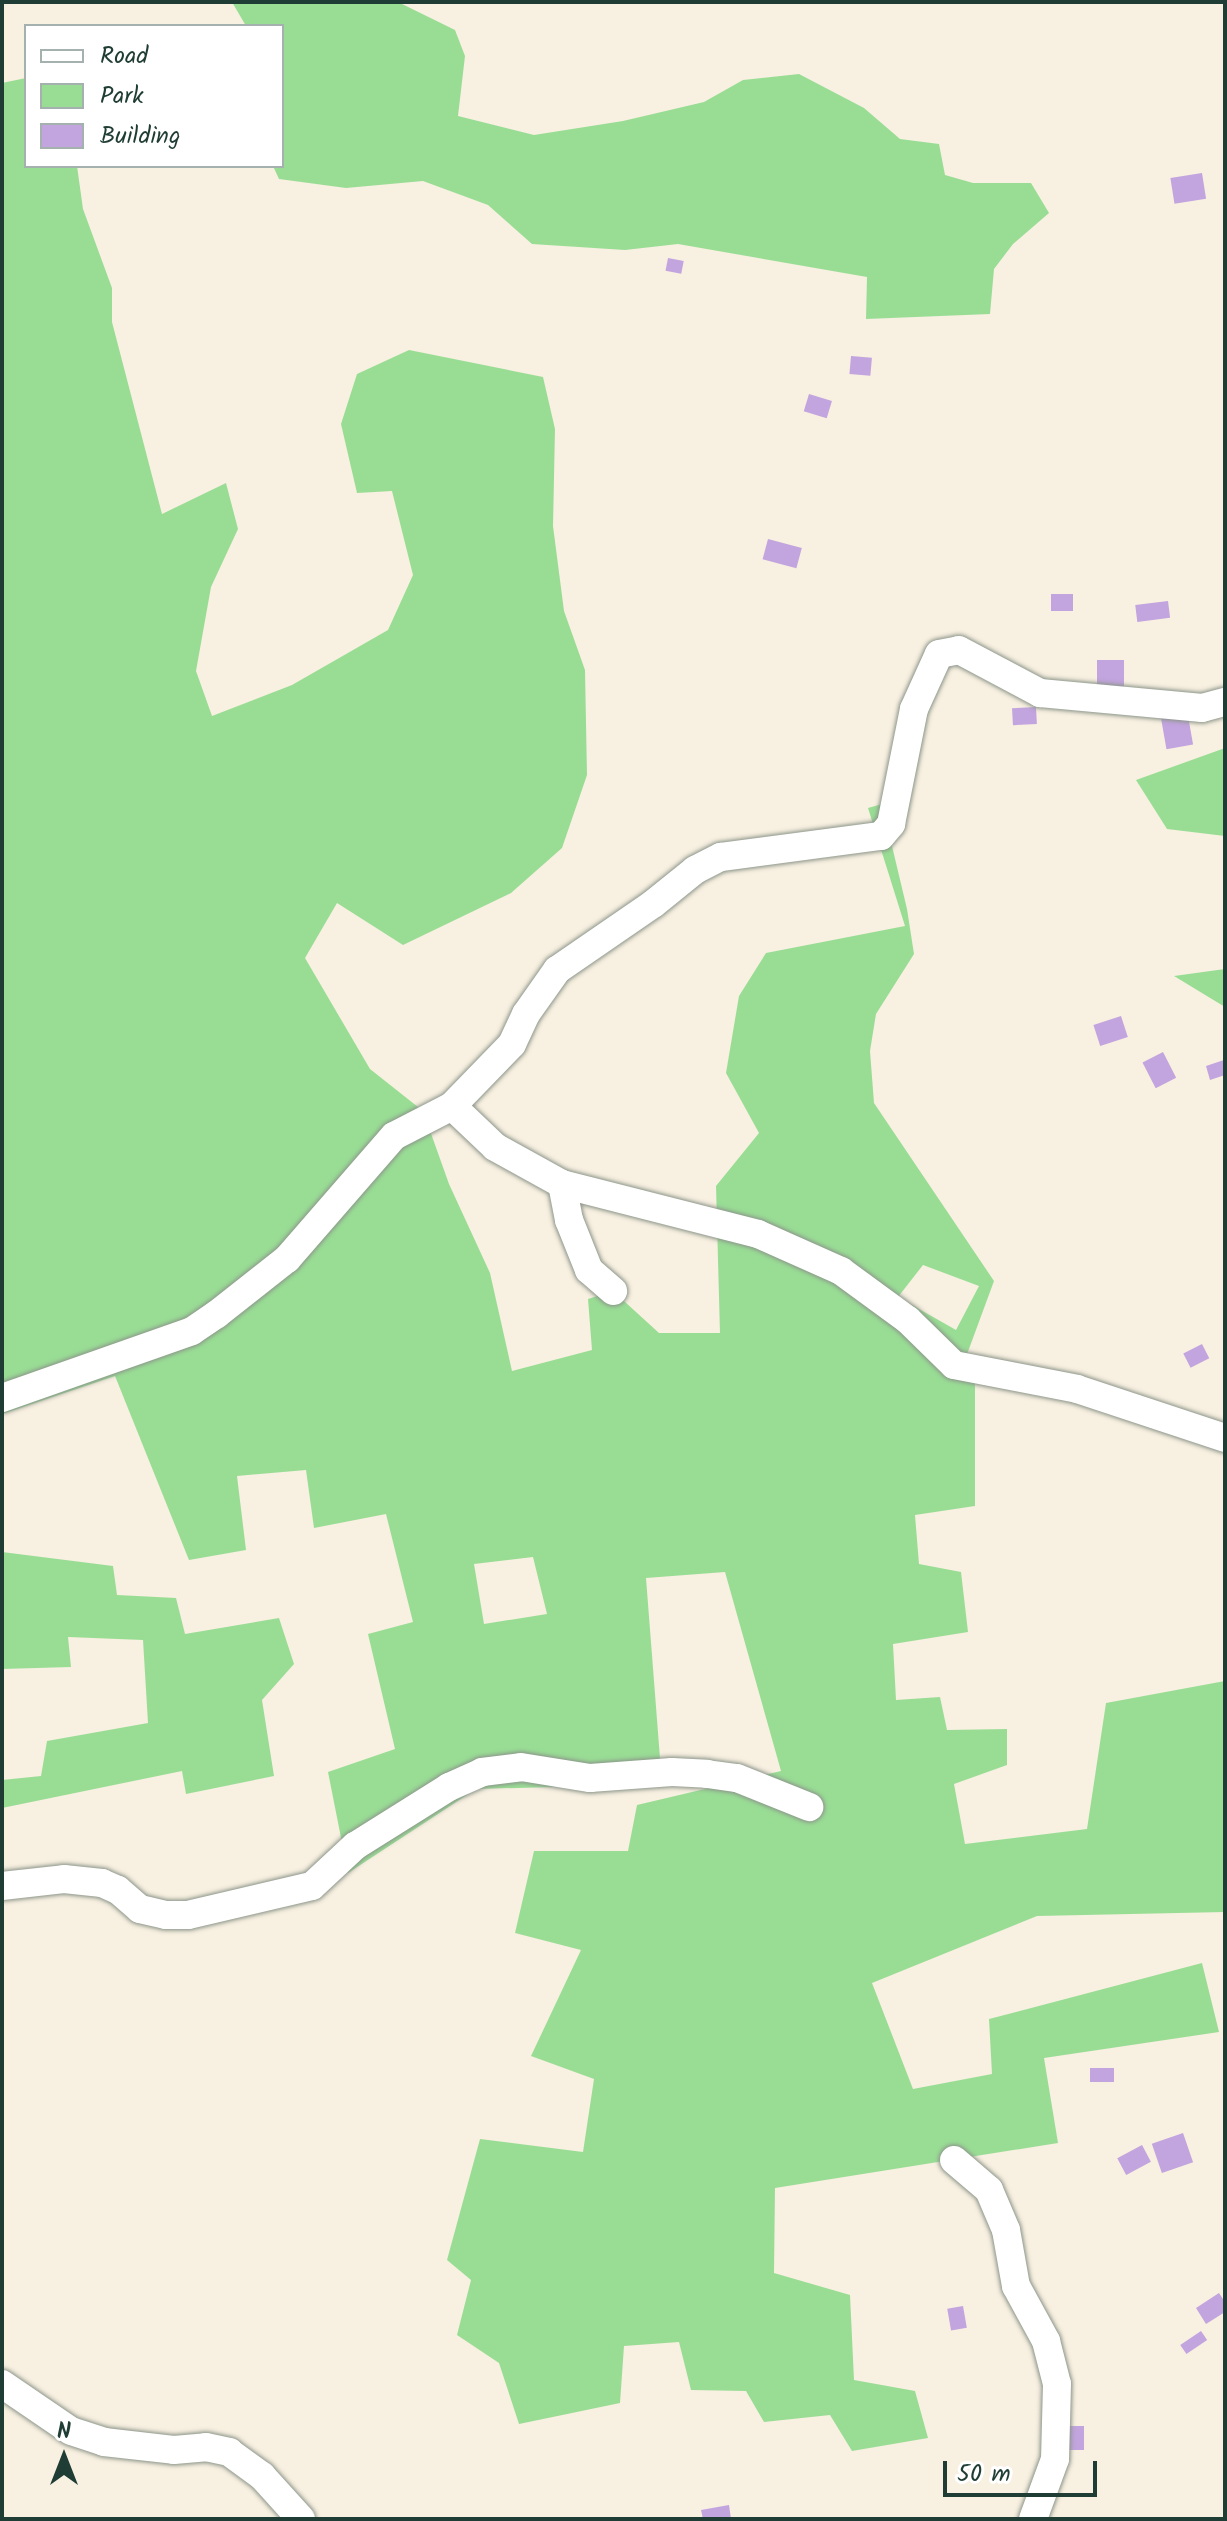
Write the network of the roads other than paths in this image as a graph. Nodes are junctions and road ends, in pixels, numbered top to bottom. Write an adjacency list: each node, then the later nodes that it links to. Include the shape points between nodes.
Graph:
1 (1225, 702): 2 (street, via 1196,708 1040,693 959,650 939,654 914,709 891,824 881,836 706,863 557,970 512,1044)
2 (452, 1106): 3 (street, via 495,1147); 5 (street, via 394,1136 287,1259 192,1331)
3 (562, 1184): 4 (street, via 569,1220 589,1270); 6 (street, via 758,1234 841,1271 908,1320 954,1365 1077,1389)
4 (613, 1291)
5 (2, 1398)
6 (1225, 1438)
7 (809, 1807): 8 (street, via 737,1778 672,1772 590,1778 521,1767 482,1772 449,1787 355,1846 312,1886 188,1915 140,1909 102,1883 64,1879)
8 (2, 1886)
9 (954, 2160): 12 (street, via 989,2190 1006,2230 1016,2286 1046,2341 1057,2384 1055,2459)
10 (2, 2384): 11 (street, via 71,2431 104,2442 229,2452 262,2476)
11 (301, 2519)
12 (1033, 2519)

